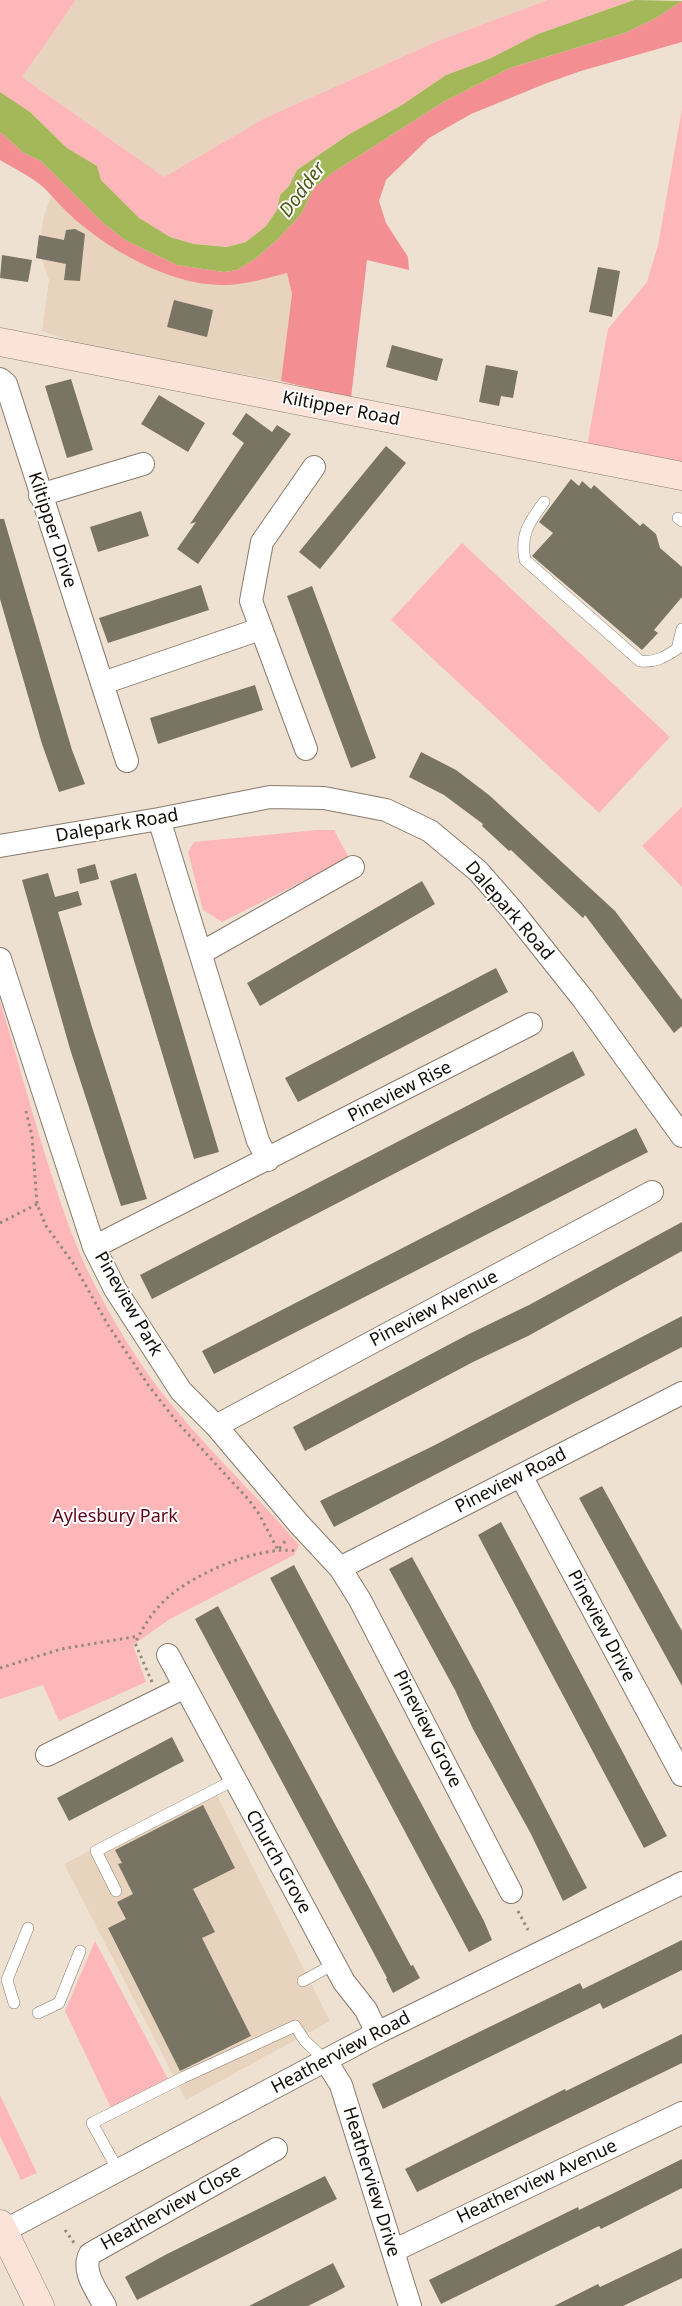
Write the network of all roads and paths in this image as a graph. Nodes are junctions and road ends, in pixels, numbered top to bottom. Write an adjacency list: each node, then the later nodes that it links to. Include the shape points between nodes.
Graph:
1 (0, 342): 5 (street, Kiltipper Road)
2 (0, 379): 6 (street, Kiltipper Drive, via 6,384)
3 (143, 464): 6 (street)
4 (314, 467): 8 (street, via 262,542 250,601)
5 (682, 476)
6 (40, 495): 10 (street, Kiltipper Drive)
7 (544, 502): 9 (lane, via 530,520 522,544 525,560 640,661 663,658 677,649)
8 (260, 629): 10 (street); 11 (street)
9 (682, 629)
10 (103, 683): 12 (street, Kiltipper Drive)
11 (306, 749)
12 (127, 761)
13 (159, 819): 14 (street, Dalepark Road); 16 (street); 19 (street, Dalepark Road, via 270,798 298,797 353,802 386,810 430,831 478,871 513,911 583,1000)
14 (0, 846)
15 (353, 867): 16 (street)
16 (201, 953): 20 (street, via 258,1141)
17 (0, 959): 24 (street, Pineview Park)
18 (531, 1024): 20 (street, Pineview Rise)
19 (682, 1136)
20 (268, 1160): 24 (street, Pineview Rise)
21 (652, 1192): 26 (street, Pineview Avenue)
22 (37, 1204): 23 (path)
23 (0, 1222)
24 (94, 1247): 26 (street, Pineview Park, via 115,1288 181,1392)
25 (682, 1393): 27 (street, Pineview Road)
26 (216, 1426): 29 (street, Pineview Park)
27 (521, 1476): 29 (street, Pineview Road); 36 (street, Pineview Drive)
28 (302, 1552): 30 (path, via 269,1551 202,1576 167,1598 146,1621)
29 (340, 1568): 40 (street, Pineview Grove, via 360,1600)
30 (139, 1636): 32 (path, via 61,1649); 33 (path, via 136,1643)
31 (168, 1655): 34 (street, Church Grove)
32 (0, 1668)
33 (152, 1682)
34 (185, 1687): 35 (street); 37 (street, Church Grove)
35 (47, 1755)
36 (682, 1775)
37 (234, 1780): 39 (lane, via 96,1851); 44 (street, Church Grove)
38 (682, 1882): 48 (street, Heatherview Road)
39 (116, 1891)
40 (514, 1901): 42 (path)
41 (28, 1928): 46 (lane, via 7,1980)
42 (528, 1930)
43 (80, 1951): 47 (lane, via 59,2003)
44 (334, 1964): 45 (lane); 48 (street, Church Grove, via 366,2010)
45 (303, 1981)
46 (14, 2003)
47 (38, 2013)
48 (377, 2033): 49 (street, Heatherview Road)
49 (326, 2061): 52 (street, Heatherview Road); 52 (lane, via 295,2026 92,2123); 56 (street, Heatherview Drive, via 341,2085)
50 (682, 2113): 56 (street, Heatherview Avenue)
51 (276, 2149): 59 (street, Heatherview Close, via 90,2254 88,2272)
52 (119, 2172): 53 (street, Heatherview Road)
53 (1, 2229): 58 (street)
54 (65, 2230): 55 (path)
55 (75, 2245)
56 (392, 2251): 57 (street, Heatherview Drive)
57 (406, 2305)
58 (40, 2306)
59 (105, 2306)

